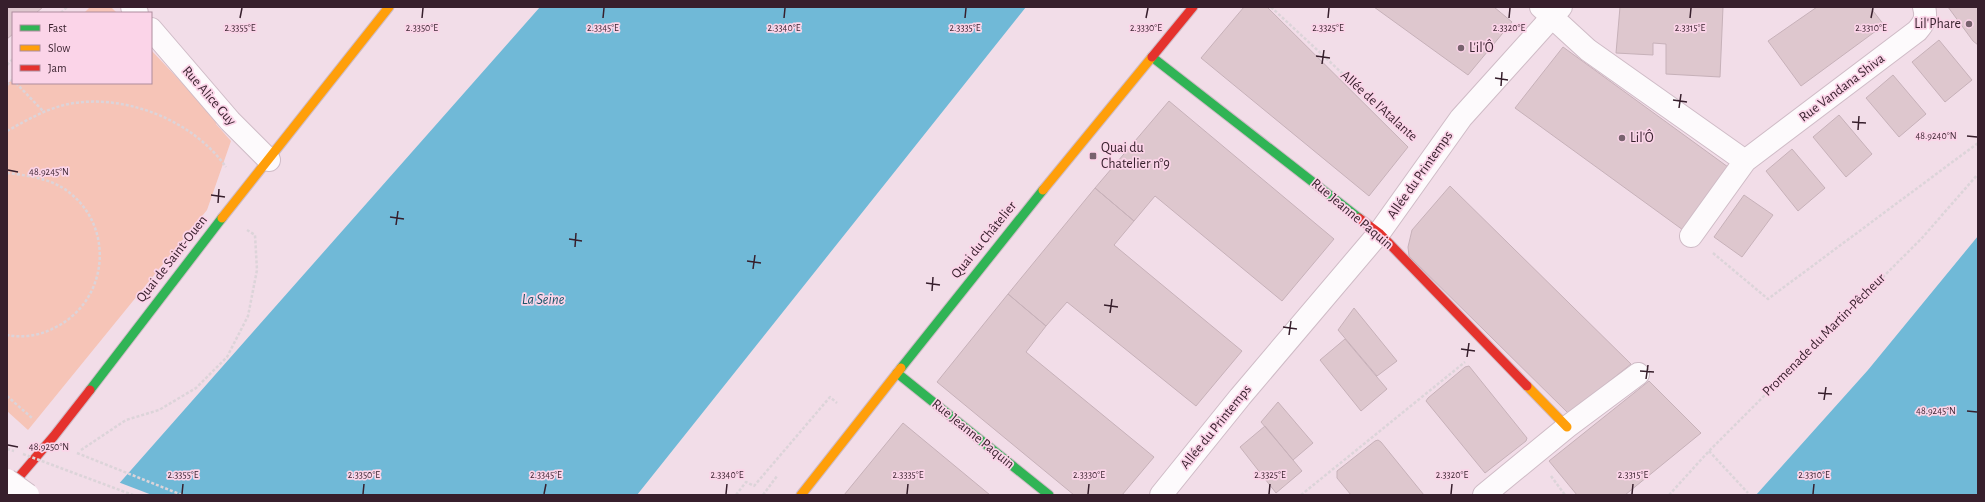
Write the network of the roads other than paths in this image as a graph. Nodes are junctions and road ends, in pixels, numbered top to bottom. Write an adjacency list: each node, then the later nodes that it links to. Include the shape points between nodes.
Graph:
1 (390, 7): 7 (street, Quai de Saint-Ouen)
2 (1193, 7): 6 (street, Quai du Châtelier)
3 (1924, 7): 8 (street, Rue Vandana Shiva, via 1924,23 1917,31)
4 (1552, 10): 8 (street, via 1588,50); 9 (street, Allée du Printemps, via 1461,118)
5 (152, 30): 7 (street, Rue Alice Guy, via 230,121)
6 (1152, 57): 9 (street, Rue Jeanne Paquin); 11 (street, Quai du Châtelier, via 991,253)
7 (269, 160): 15 (street, Quai de Saint-Ouen, via 54,436)
8 (1745, 161): 10 (street, Rue Vandana Shiva)
9 (1379, 233): 13 (street, Rue Jeanne Paquin); 19 (street, Allée du Printemps)
10 (1691, 236)
11 (897, 373): 17 (street, Quai du Châtelier); 18 (street, Rue Jeanne Paquin)
12 (1638, 374): 13 (street)
13 (1567, 427): 20 (street)
14 (7, 480): 16 (street, bridge)
15 (7, 491)
16 (28, 495)
17 (801, 495)
18 (1049, 495)
19 (1161, 495)
20 (1484, 495)

